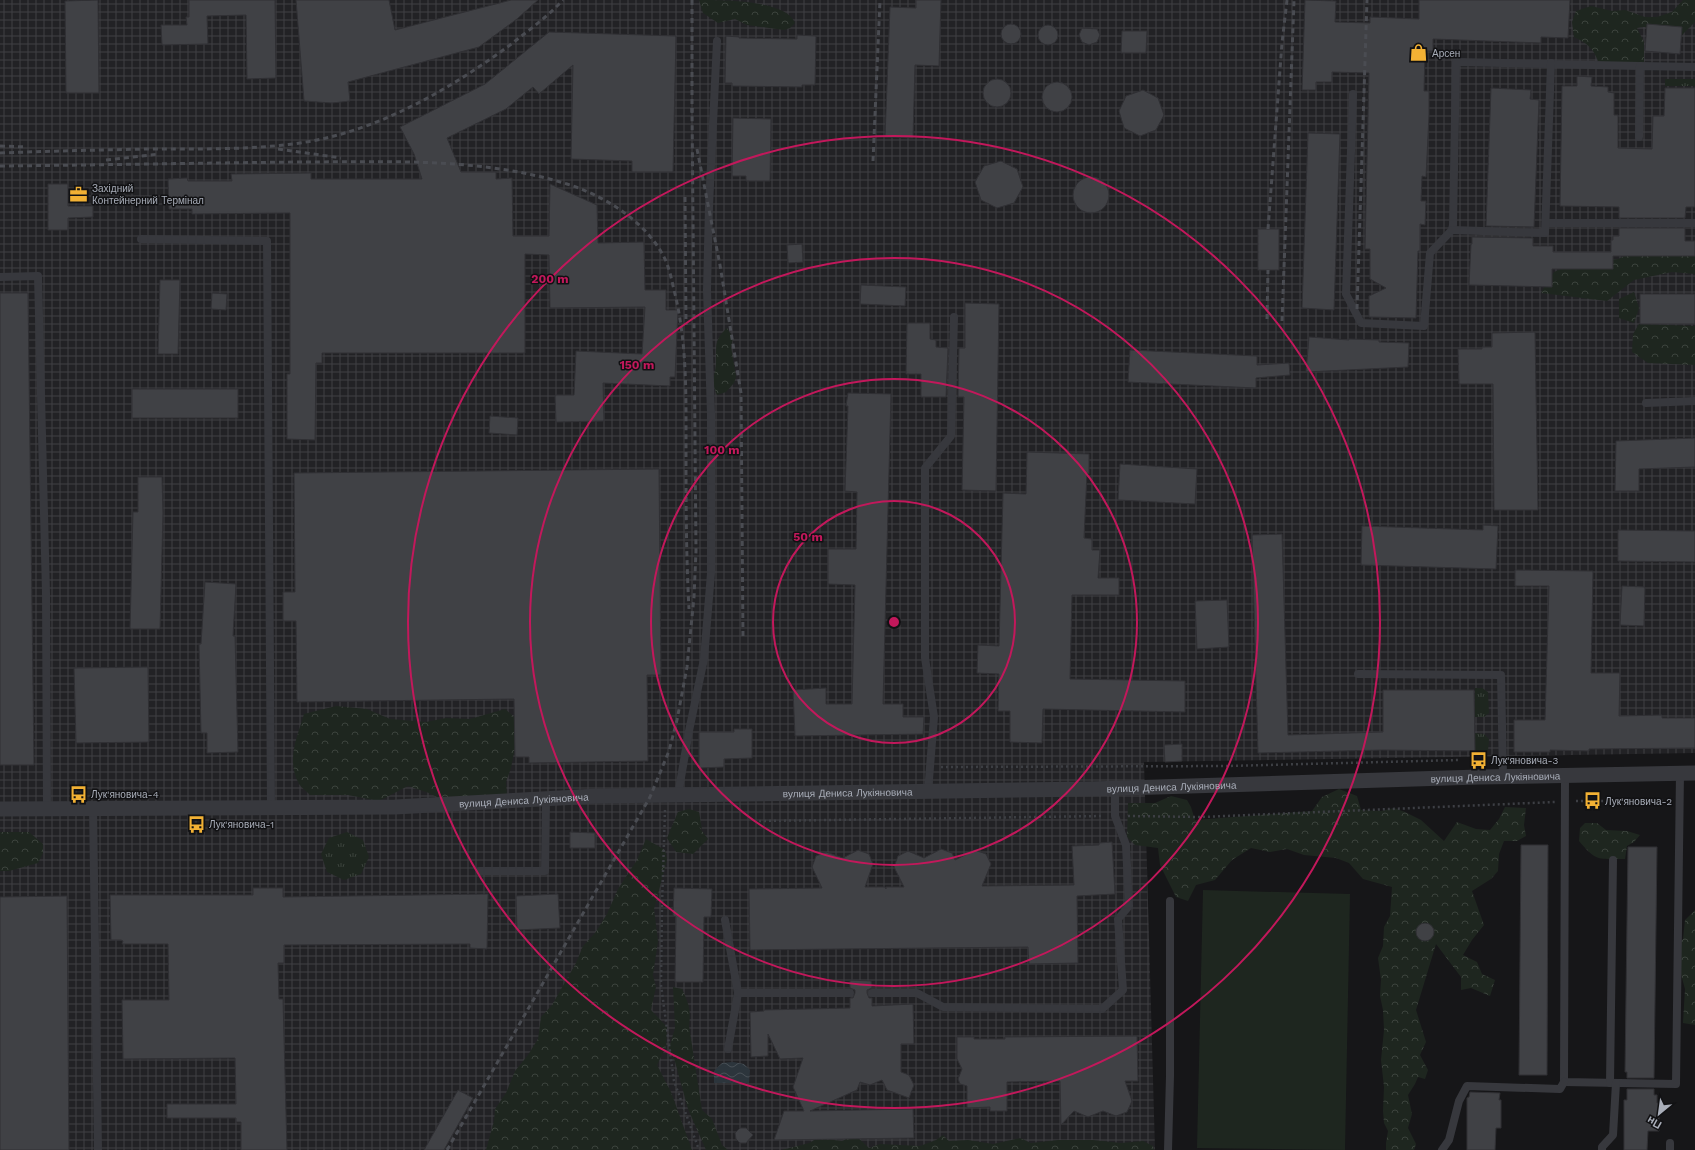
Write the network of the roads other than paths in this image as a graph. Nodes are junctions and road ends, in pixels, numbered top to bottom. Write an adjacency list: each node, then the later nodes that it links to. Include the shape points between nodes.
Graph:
1 (717, 41): 22 (lane, via 707,290 711,414 711,573 704,659)
2 (1551, 63): 3 (lane); 7 (lane); 9 (lane, via 1456,62)
3 (1640, 66): 4 (lane); 6 (lane)
4 (1695, 67)
5 (1353, 94): 9 (lane, via 1346,294 1361,323 1424,326 1430,252)
6 (1639, 137)
7 (1546, 223): 8 (lane); 9 (lane, via 1545,233)
8 (1695, 223)
9 (1452, 230)
10 (141, 239): 26 (lane, via 267,240)
11 (0, 277): 24 (lane, via 38,276 46,593)
12 (954, 317): 21 (lane, via 952,436 925,468 925,658 934,717)
13 (1695, 401): 14 (lane)
14 (1646, 403)
15 (1358, 674): 18 (lane, via 1500,675)
16 (1680, 773): 17 (street, вулиця Дениса Лукіяновича); 19 (street, вулиця Дениса Лукіяновича); 37 (lane, via 1676,1084)
17 (1695, 773)
18 (1503, 776): 19 (street, вулиця Дениса Лукіяновича); 20 (street, вулиця Дениса Лукіяновича)
19 (1565, 776): 36 (lane)
20 (1115, 789): 21 (street, вулиця Дениса Лукіяновича); 34 (lane, via 1115,816 1126,846 1129,906 1118,919 1123,990 1102,1009 943,1007 916,993)
21 (928, 792): 22 (street, вулиця Дениса Лукіяновича)
22 (672, 795): 23 (street, вулиця Дениса Лукіяновича)
23 (546, 799): 26 (street, вулиця Дениса Лукіяновича, via 395,807); 29 (lane, via 545,871)
24 (48, 808): 25 (street, вулиця Дениса Лукіяновича); 27 (street, вулиця Дениса Лукіяновича)
25 (92, 808): 26 (street, вулиця Дениса Лукіяновича); 38 (lane)
26 (271, 808)
27 (0, 809)
28 (1613, 860): 37 (lane)
29 (480, 871)
30 (1170, 901): 39 (lane)
31 (725, 920): 32 (lane)
32 (738, 993): 33 (lane); 35 (lane)
33 (850, 993)
34 (872, 993)
35 (728, 1049)
36 (1564, 1082): 37 (lane); 40 (lane, via 1560,1089 1467,1086)
37 (1613, 1083): 41 (lane, via 1613,1136)
38 (98, 1150)
39 (1168, 1150)
40 (1442, 1150)
41 (1602, 1150)

